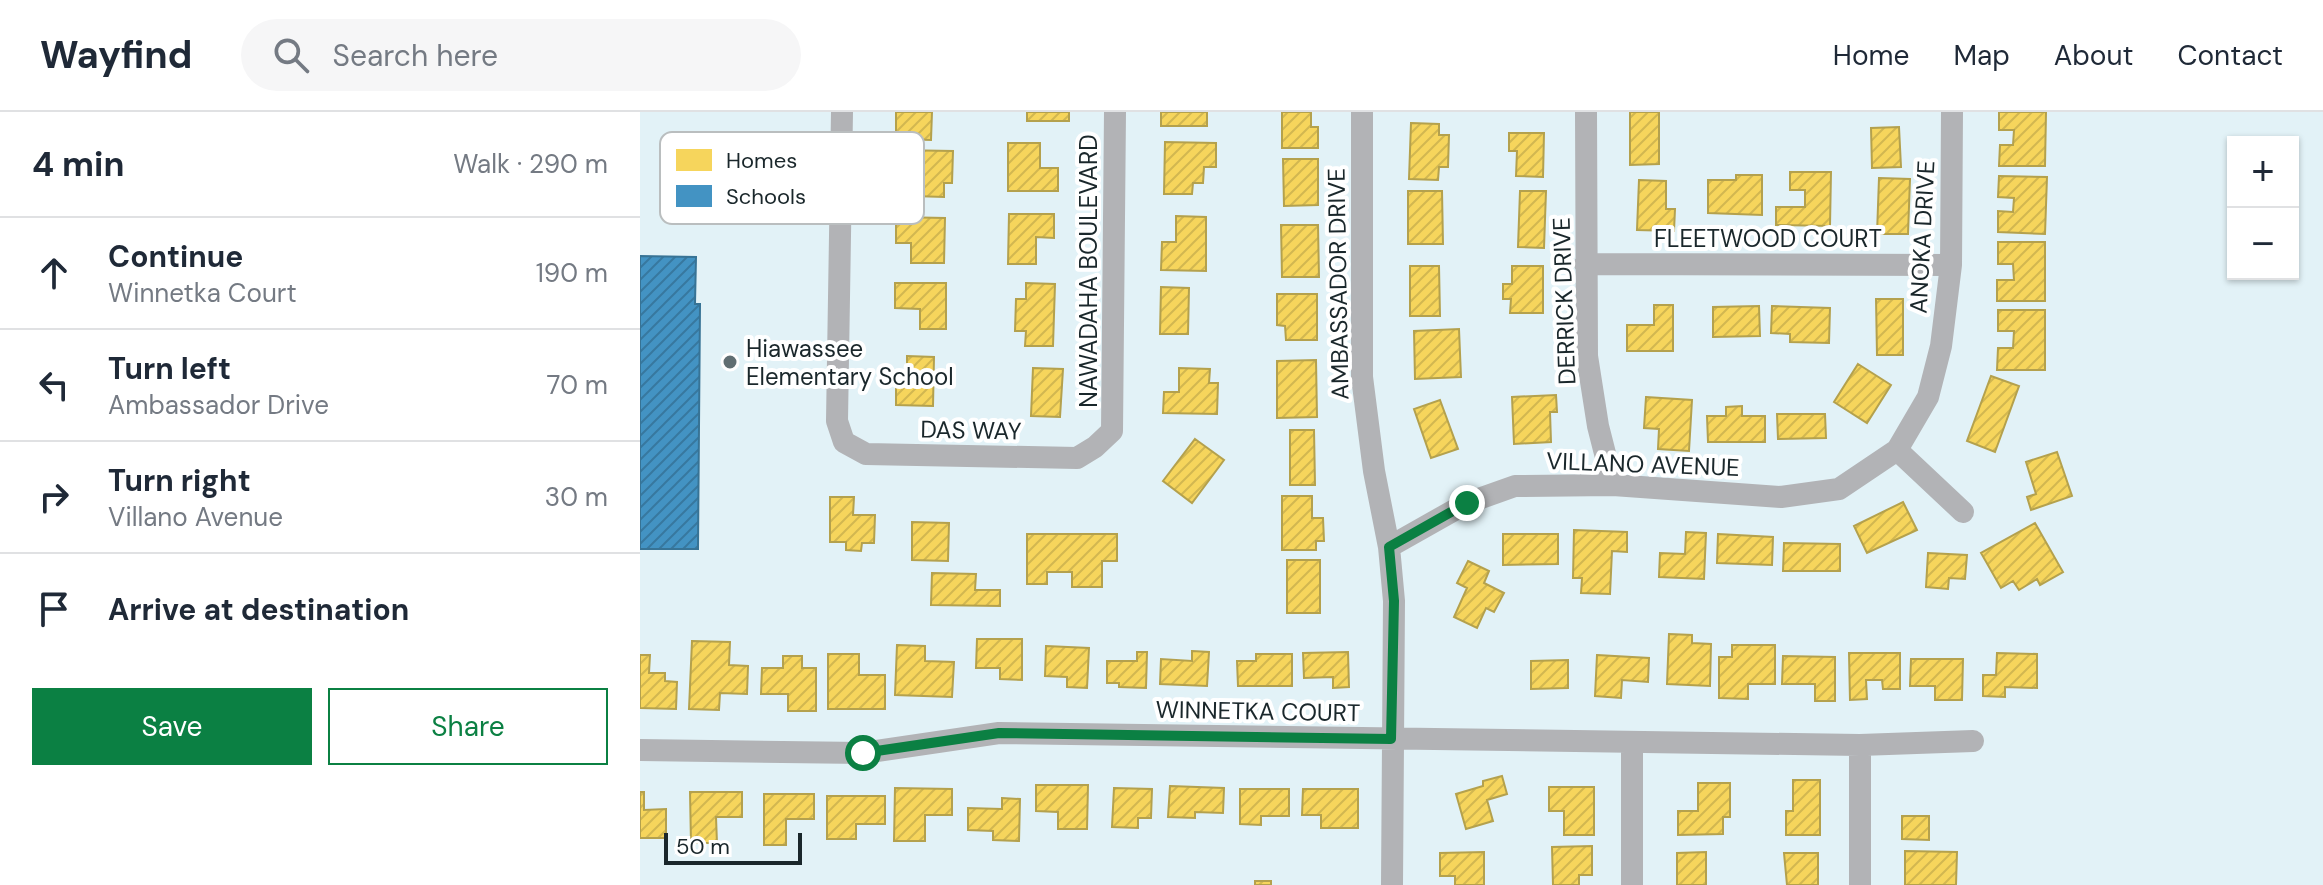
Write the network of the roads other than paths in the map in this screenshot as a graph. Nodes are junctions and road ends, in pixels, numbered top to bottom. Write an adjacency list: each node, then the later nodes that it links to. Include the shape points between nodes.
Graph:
1 (842, 112): 6 (street, DAS WAY)
2 (1115, 112): 10 (street, NAWADAHA BOULEVARD)
3 (1362, 112): 14 (street, AMBASSADOR DRIVE, via 1362,377)
4 (1586, 112): 8 (street, DERRICK DRIVE)
5 (1952, 112): 9 (street, ANOKA DRIVE)
6 (842, 132)
7 (840, 224): 10 (street, DAS WAY, via 837,421 844,442 866,454 1077,458)
8 (1585, 264): 9 (street, FLEETWOOD COURT); 12 (street, DERRICK DRIVE, via 1587,356)
9 (1951, 265): 11 (street, ANOKA DRIVE, via 1941,346 1928,397)
10 (1112, 431)
11 (1897, 450): 12 (street, VILLANO AVENUE, via 1839,489 1781,497); 13 (street)
12 (1613, 485): 14 (street, VILLANO AVENUE, via 1515,486 1467,503)
13 (1963, 512)
14 (1389, 547): 15 (street, AMBASSADOR DRIVE, via 1394,601)
15 (1391, 739): 17 (street, WINNETKA COURT); 19 (street, WINNETKA COURT, via 999,733 863,753); 20 (street, AMBASSADOR DRIVE)
16 (1973, 741): 18 (street, WINNETKA COURT)
17 (1632, 742): 18 (street, WINNETKA COURT); 21 (street)
18 (1860, 745): 22 (street)
19 (640, 750)
20 (1392, 885)
21 (1632, 885)
22 (1860, 885)

